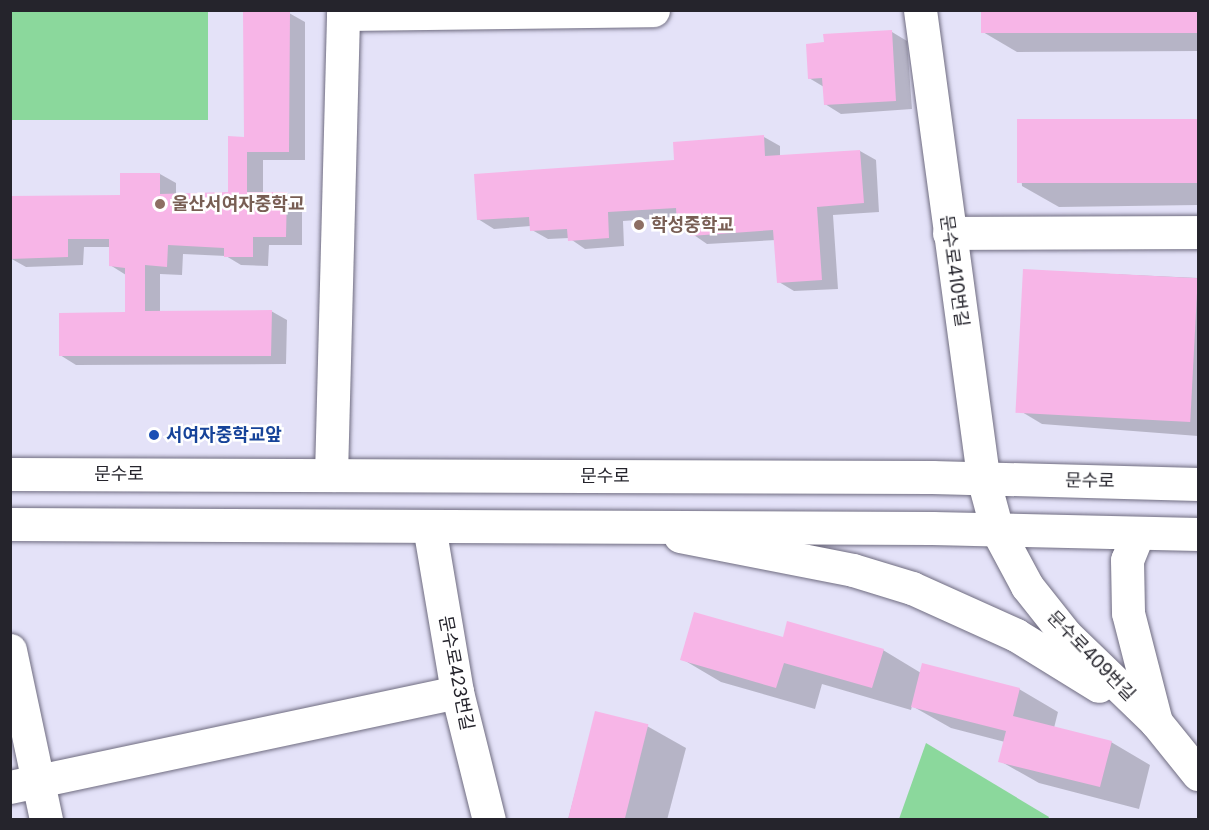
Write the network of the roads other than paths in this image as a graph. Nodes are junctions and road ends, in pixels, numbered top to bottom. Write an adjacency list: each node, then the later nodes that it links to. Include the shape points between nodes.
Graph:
1 (653, 10): 5 (street, via 343,14)
2 (920, 10): 4 (street, 문수로410번길)
3 (1198, 232): 4 (street)
4 (949, 233): 7 (street, 문수로410번길)
5 (331, 475): 6 (street, 문수로); 7 (street, 문수로)
6 (17, 476)
7 (983, 478): 8 (street, 문수로); 12 (street, 문수로410번길)
8 (1198, 484)
9 (10, 524): 10 (street)
10 (429, 526): 11 (street); 16 (street, 문수로423번길)
11 (627, 527): 12 (street); 17 (street, via 783,554 912,588 1016,635)
12 (997, 530): 13 (street); 17 (street, 문수로409번길, via 1027,586 1065,634)
13 (1138, 533): 14 (street); 17 (street, via 1127,560 1126,595)
14 (1198, 534)
15 (10, 650): 19 (street)
16 (458, 692): 19 (street); 21 (street, 문수로423번길)
17 (1156, 722): 18 (street, 문수로409번길)
18 (1198, 774)
19 (23, 785): 20 (street)
20 (46, 819)
21 (489, 819)

